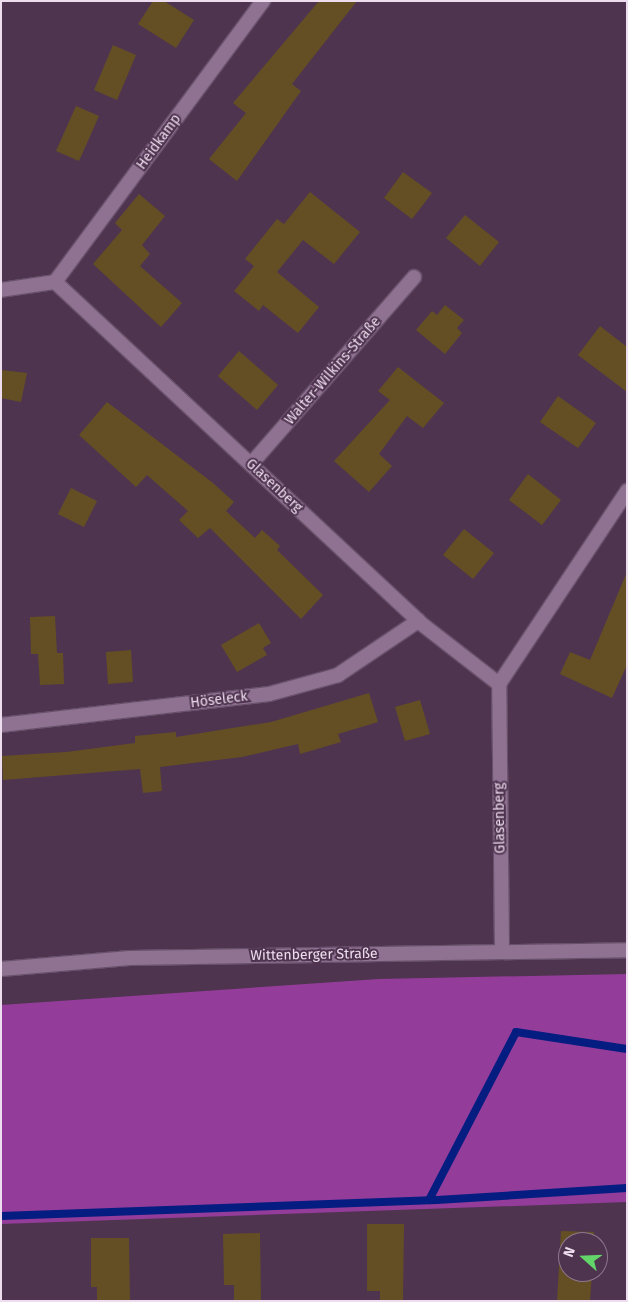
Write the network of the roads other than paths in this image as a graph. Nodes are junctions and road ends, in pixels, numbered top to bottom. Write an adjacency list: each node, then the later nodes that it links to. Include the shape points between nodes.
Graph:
1 (263, 1): 3 (street, Heidkamp)
2 (414, 278): 5 (street, Walter-Wilkins-Straße)
3 (55, 282): 4 (street); 5 (street, Glasenberg)
4 (1, 290)
5 (251, 464): 7 (street, Glasenberg)
6 (627, 491): 8 (street)
7 (418, 620): 8 (street, Glasenberg); 9 (street, Höseleck, via 338,675 269,694)
8 (499, 684): 11 (street, Glasenberg)
9 (1, 725)
10 (627, 950): 11 (street, Wittenberger Straße)
11 (502, 952): 12 (street, Wittenberger Straße, via 130,958)
12 (1, 969)

